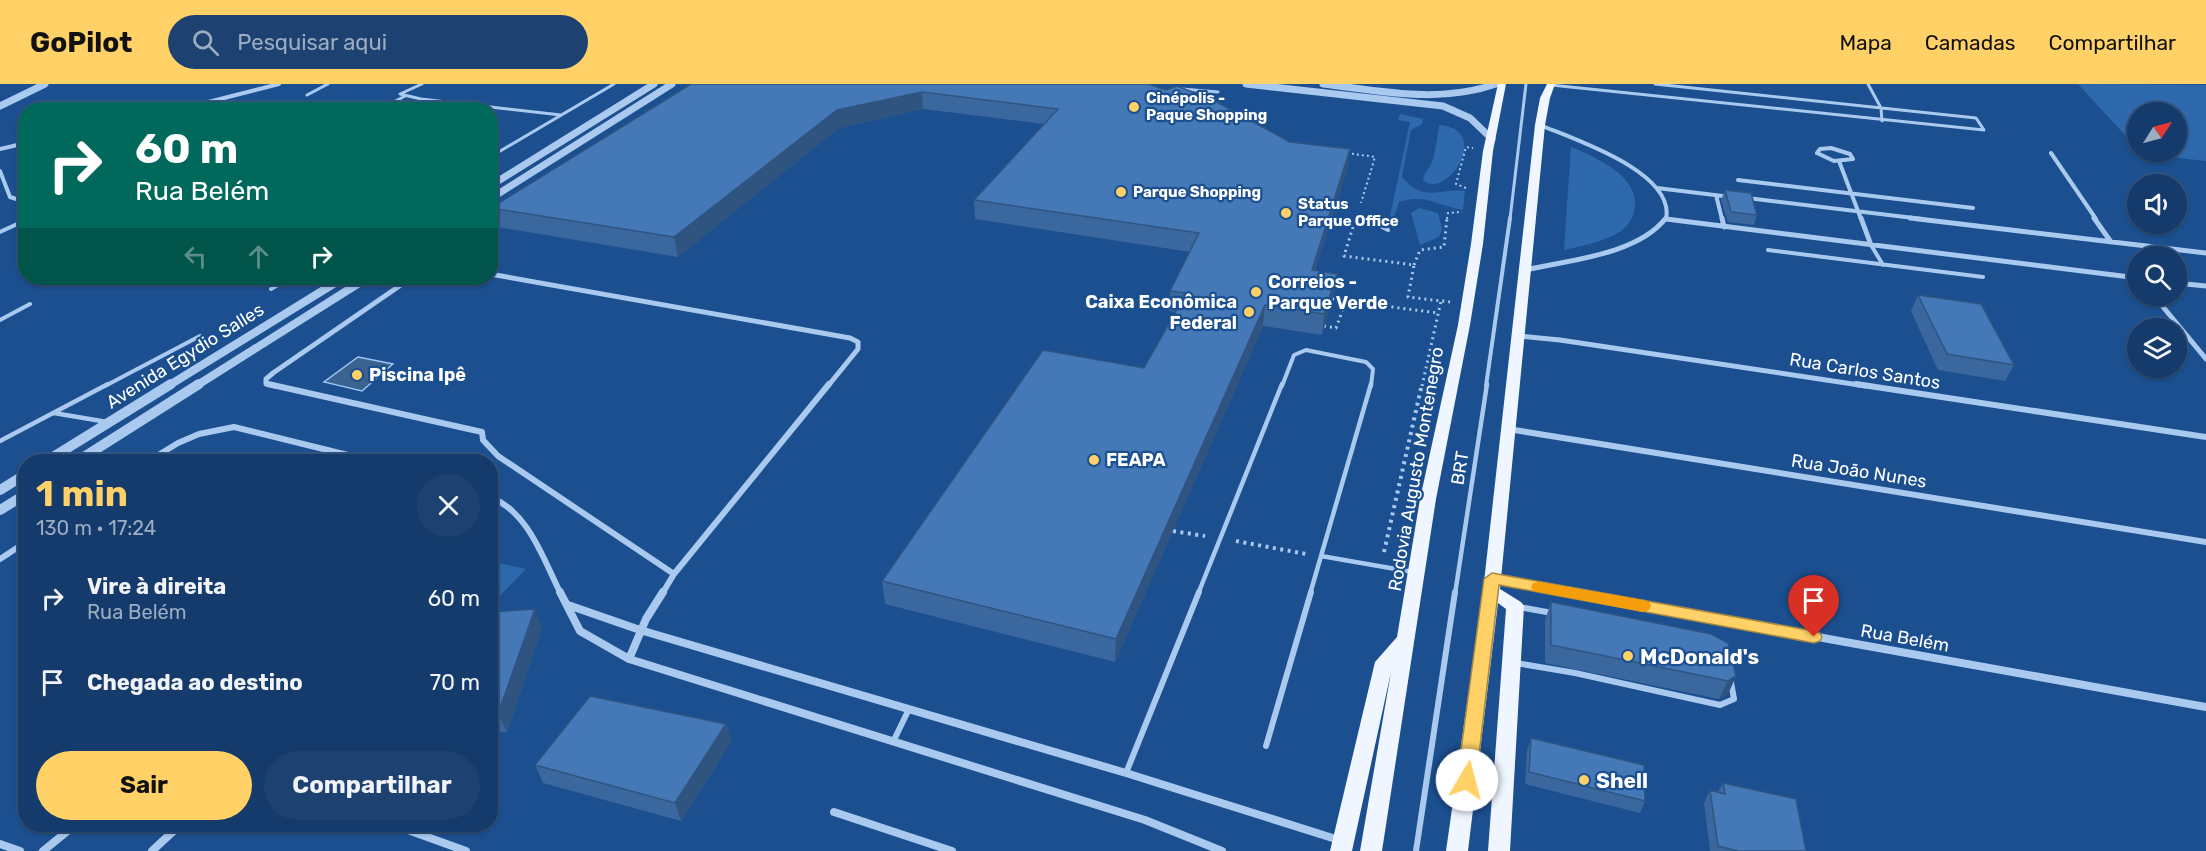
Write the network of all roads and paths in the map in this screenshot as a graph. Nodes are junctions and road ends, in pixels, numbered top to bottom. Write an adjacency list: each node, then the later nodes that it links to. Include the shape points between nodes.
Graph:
1 (45, 84): 24 (street)
2 (279, 84): 21 (street)
3 (328, 84): 18 (lane)
4 (422, 84): 20 (lane, via 400,94)
5 (614, 84): 28 (lane)
6 (654, 84): 39 (street)
7 (672, 84): 41 (street)
8 (1246, 84): 26 (street)
9 (1323, 84): 19 (street)
10 (1496, 84): 19 (street)
11 (1502, 84): 31 (main road, Rodovia Augusto Montenegro)
12 (1551, 84): 29 (lane); 30 (main road)
13 (1655, 84): 27 (lane)
14 (1868, 84): 27 (lane)
15 (1524, 85): 134 (lane, BRT, via 1501,290)
16 (1176, 89): 17 (lane)
17 (1218, 92)
18 (307, 95)
19 (1450, 95): 26 (street, via 1456,102)
20 (405, 96): 22 (lane); 23 (lane)
21 (208, 102)
22 (394, 102)
23 (454, 102)
24 (0, 106)
25 (498, 107): 28 (lane)
26 (1450, 108): 31 (street, via 1470,118)
27 (1881, 108): 29 (lane); 29 (lane, via 1976,118 1984,130)
28 (561, 115): 34 (lane)
29 (1882, 121)
30 (1540, 125): 40 (street, via 1617,159); 60 (main road)
31 (1492, 139): 105 (main road, Rodovia Augusto Montenegro, via 1478,244)
32 (18, 146): 33 (street)
33 (0, 149)
34 (498, 152)
35 (2051, 153): 54 (street)
36 (1839, 161): 36 (street, via 1853,156 1838,149 1817,151 1820,156); 42 (street)
37 (0, 171): 44 (street, via 10,196)
38 (1738, 180): 42 (street)
39 (498, 181)
40 (1657, 188): 43 (street); 49 (street, via 1668,207)
41 (498, 194)
42 (1851, 194): 45 (street); 46 (street)
43 (1716, 195): 46 (street); 51 (street)
44 (18, 199)
45 (1974, 208)
46 (1859, 212): 54 (street); 55 (street)
47 (1448, 213): 58 (path, via 1444,246 1420,250)
48 (1360, 215): 52 (lane)
49 (1666, 219): 51 (street); 60 (street, via 1643,239 1615,250)
50 (18, 224): 53 (lane)
51 (1724, 227): 55 (street)
52 (1388, 230)
53 (0, 232)
54 (2111, 242): 57 (street)
55 (1871, 245): 59 (lane); 63 (street)
56 (1768, 250): 59 (lane)
57 (2206, 253)
58 (1414, 265)
59 (1883, 265): 62 (lane)
60 (1524, 270): 80 (main road)
61 (498, 275): 106 (street, via 858,342 858,349)
62 (1983, 277)
63 (2127, 277)
64 (2187, 284): 69 (street)
65 (278, 285): 70 (lane)
66 (332, 285): 83 (street, Avenida Egydio Salles)
67 (356, 285): 88 (street, Avenida Egydio Salles)
68 (401, 285): 91 (street, via 273,373 266,384 482,432 483,441)
69 (2206, 286)
70 (271, 289)
71 (1332, 299): 72 (path)
72 (1346, 301): 76 (path); 78 (path, via 1336,328)
73 (1442, 301): 76 (path)
74 (30, 304): 77 (lane)
75 (2162, 306): 81 (street)
76 (1438, 313): 104 (path)
77 (0, 320)
78 (1324, 326)
79 (200, 336): 82 (lane)
80 (1519, 336): 84 (main road); 85 (street, Rua Carlos Santos)
81 (2206, 359)
82 (54, 413): 83 (lane); 86 (lane)
83 (110, 422): 87 (street, Avenida Egydio Salles)
84 (1507, 429): 100 (street, Rua João Nunes); 107 (main road)
85 (2206, 437)
86 (0, 441)
87 (58, 454)
88 (89, 454)
89 (159, 454): 90 (street, via 185,437 213,427 234,427)
90 (331, 454)
91 (496, 454)
92 (498, 456): 106 (street)
93 (18, 479): 94 (street)
94 (0, 490)
95 (18, 499): 97 (street)
96 (498, 500): 108 (street, via 523,520)
97 (0, 510)
98 (1173, 531): 99 (path)
99 (1219, 539): 102 (path); 102 (lane, via 1294,355 1306,350 1326,353 1366,362 1373,369 1373,378); 120 (lane)
100 (2206, 542)
101 (18, 547): 103 (street)
102 (1321, 556): 104 (lane); 119 (lane)
103 (0, 559)
104 (1381, 566): 105 (lane)
105 (1417, 573): 112 (main road, Rodovia Augusto Montenegro)
106 (674, 574): 111 (street)
107 (1492, 585): 109 (main road); 116 (street, Rua Belém); 135 (main road)
108 (567, 605): 111 (street); 113 (street, via 580,631)
109 (1515, 606): 110 (lane); 114 (main road)
110 (1561, 615)
111 (640, 630): 113 (street); 117 (street)
112 (1407, 636): 126 (main road, via 1384,662); 133 (main road, Rodovia Augusto Montenegro)
113 (629, 658): 118 (street)
114 (1511, 662): 115 (lane, via 1720,705 1734,699); 136 (main road)
115 (1730, 678)
116 (2206, 707)
117 (909, 709): 118 (lane); 120 (street)
118 (893, 742): 132 (street, via 1145,820)
119 (1266, 746)
120 (1126, 773): 126 (street)
121 (834, 812): 131 (street)
122 (66, 832): 128 (street)
123 (172, 832): 129 (street)
124 (413, 832): 130 (street)
125 (0, 844): 127 (street)
126 (1342, 846)
127 (20, 851)
128 (43, 851)
129 (152, 851)
130 (466, 851)
131 (952, 851)
132 (1222, 851)
133 (1371, 851)
134 (1416, 851)
135 (1457, 851)
136 (1498, 851)

